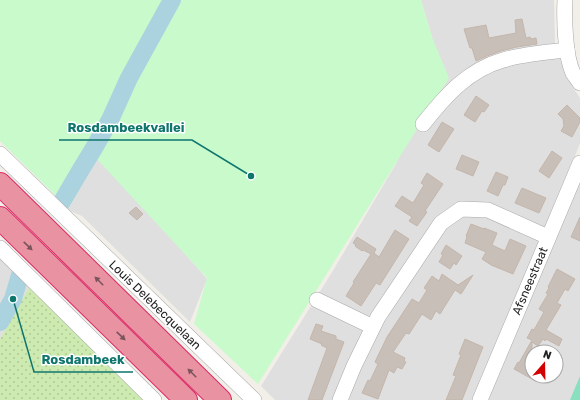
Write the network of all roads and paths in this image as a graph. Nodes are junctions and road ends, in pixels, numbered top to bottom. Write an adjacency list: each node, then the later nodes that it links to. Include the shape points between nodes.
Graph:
1 (565, 0): 2 (street)
2 (567, 50): 3 (street, via 572,72); 4 (street, via 504,59 480,69 454,88)
3 (580, 83)
4 (423, 124)
5 (0, 154): 16 (street, Louis Delebecquelaan)
6 (580, 163): 9 (street, Afsneestraat)
7 (0, 184): 15 (highway, one-way to 7)
8 (0, 218): 14 (highway, one-way to 14)
9 (548, 237): 12 (street, via 488,210 461,209 441,223); 18 (street, Afsneestraat)
10 (0, 248): 13 (street)
11 (317, 300): 12 (street)
12 (373, 327): 17 (street)
13 (154, 400)
14 (186, 400)
15 (220, 400)
16 (254, 400)
17 (340, 400)
18 (480, 400)

